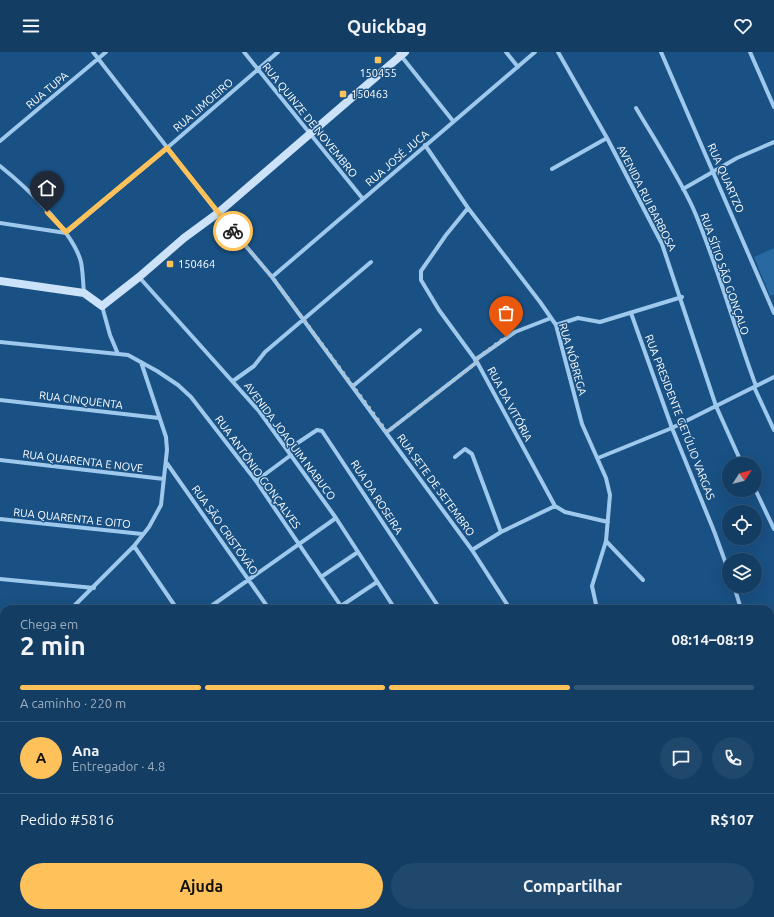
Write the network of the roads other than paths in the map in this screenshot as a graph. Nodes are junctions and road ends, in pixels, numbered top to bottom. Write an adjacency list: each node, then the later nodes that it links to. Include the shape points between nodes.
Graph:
1 (93, 52): 11 (street, RUA SETE DE SETEMBRO)
2 (106, 52): 11 (street, RUA TUPA)
3 (244, 52): 13 (street, RUA QUINZE DE NOVEMBRO)
4 (278, 52): 13 (street, RUA LIMOEIRO)
5 (506, 52): 12 (street)
6 (535, 52): 12 (street, RUA JOSÉ JUCA)
7 (558, 52): 18 (street, AVENIDA RUI BARBOSA)
8 (661, 52): 25 (street, RUA QUARTZO)
9 (750, 52): 14 (street)
10 (401, 53): 16 (street); 17 (street)
11 (98, 59): 19 (street, RUA TUPA); 22 (street, RUA SETE DE SETEMBRO)
12 (518, 67): 16 (street, RUA JOSÉ JUCA)
13 (257, 69): 17 (street, RUA QUINZE DE NOVEMBRO); 22 (street, RUA LIMOEIRO)
14 (774, 107)
15 (636, 108): 26 (street, RUA SÍTIO SÃO GONÇALO)
16 (453, 121): 21 (street, RUA JOSÉ JUCA)
17 (310, 135): 27 (street, RUA QUINZE DE NOVEMBRO); 29 (street)
18 (607, 138): 24 (street); 37 (street, AVENIDA RUI BARBOSA, via 662,244)
19 (0, 141)
20 (774, 142): 25 (street)
21 (426, 145): 27 (street, RUA JOSÉ JUCA); 28 (street, RUA NÓBREGA)
22 (167, 148): 29 (street, RUA SETE DE SETEMBRO); 31 (street, RUA LIMOEIRO)
23 (0, 166): 31 (street, via 14,177)
24 (552, 169)
25 (713, 171): 26 (street); 40 (street, RUA QUARTZO)
26 (683, 189): 52 (street, RUA SÍTIO SÃO GONÇALO, via 709,249)
27 (363, 199): 34 (street, RUA JOSÉ JUCA)
28 (468, 208): 41 (street, RUA NÓBREGA); 47 (street, RUA DA VITÓRIA, via 433,252 420,276 439,310)
29 (218, 213): 33 (street, via 184,238); 34 (street, RUA SETE DE SETEMBRO)
30 (0, 224): 31 (street)
31 (66, 232): 36 (street, via 81,262)
32 (371, 262): 42 (street)
33 (140, 277): 38 (street); 50 (street, AVENIDA JOAQUIM NABUCO)
34 (272, 277): 42 (street, RUA SETE DE SETEMBRO)
35 (0, 281): 36 (street)
36 (84, 293): 38 (street)
37 (682, 297): 39 (street); 54 (street, AVENIDA RUI BARBOSA)
38 (102, 306): 46 (street)
39 (631, 313): 43 (street, via 600,322 578,318); 56 (street, RUA PRESIDENTE GETÚLIO VARGAS)
40 (774, 313)
41 (551, 318): 43 (street, RUA NÓBREGA); 47 (street, via 515,332)
42 (303, 320): 50 (street, via 265,352 254,366); 51 (street, RUA SETE DE SETEMBRO)
43 (556, 325): 63 (street, RUA NÓBREGA, via 582,424)
44 (420, 330): 51 (street)
45 (0, 342): 46 (street, RUA ANTÔNIO GONÇALVES)
46 (118, 354): 48 (street, RUA ANTÔNIO GONÇALVES, via 128,355)
47 (476, 361): 58 (street); 69 (street, RUA DA VITÓRIA)
48 (141, 362): 55 (street); 67 (street, RUA ANTÔNIO GONÇALVES, via 178,385 191,397)
49 (774, 376): 52 (street)
50 (233, 381): 59 (street, AVENIDA JOAQUIM NABUCO)
51 (353, 386): 58 (street, RUA SETE DE SETEMBRO)
52 (755, 387): 54 (street); 57 (street, RUA SÍTIO SÃO GONÇALO)
53 (0, 400): 55 (street, RUA CINQUENTA)
54 (716, 406): 56 (street); 62 (street, AVENIDA RUI BARBOSA)
55 (159, 418): 65 (street, via 166,437)
56 (672, 428): 63 (street); 81 (street, RUA PRESIDENTE GETÚLIO VARGAS)
57 (774, 430)
58 (387, 432): 79 (street, RUA SETE DE SETEMBRO)
59 (287, 450): 60 (street, AVENIDA JOAQUIM NABUCO); 96 (street, RUA DA ROSEIRA, via 317,430 322,431)
60 (291, 455): 67 (street); 70 (street, AVENIDA JOAQUIM NABUCO)
61 (455, 457): 74 (street, via 465,448 472,454)
62 (739, 457)
63 (598, 458): 72 (street, RUA NÓBREGA, via 609,486)
64 (0, 460): 66 (street, RUA QUARENTA E NOVE)
65 (166, 462): 66 (street); 84 (street, RUA SÃO CRISTÓVÃO)
66 (164, 479): 75 (street, via 161,505 150,527)
67 (256, 481): 77 (street, RUA ANTÔNIO GONÇALVES)
68 (759, 497): 73 (street)
69 (555, 506): 72 (street, via 565,512); 74 (street)
70 (336, 518): 77 (street); 80 (street, AVENIDA JOAQUIM NABUCO)
71 (0, 519): 75 (street, RUA QUARENTA E OITO)
72 (608, 522): 76 (street, RUA NÓBREGA)
73 (774, 529)
74 (501, 532): 79 (street)
75 (142, 534): 78 (street)
76 (606, 541): 85 (street); 98 (street, RUA NÓBREGA, via 592,586)
77 (298, 545): 82 (street, RUA ANTÔNIO GONÇALVES); 84 (street)
78 (134, 546): 87 (street); 90 (street)
79 (472, 550): 97 (street, RUA SETE DE SETEMBRO)
80 (358, 552): 82 (street); 86 (street, AVENIDA JOAQUIM NABUCO)
81 (722, 553)
82 (321, 577): 93 (street, RUA ANTÔNIO GONÇALVES)
83 (0, 579): 87 (street)
84 (248, 579): 91 (street); 92 (street, RUA SÃO CRISTÓVÃO)
85 (643, 580)
86 (377, 582): 94 (street); 95 (street, AVENIDA JOAQUIM NABUCO)
87 (94, 588): 89 (street)
88 (736, 593): 99 (street)
89 (76, 605)
90 (174, 605)
91 (212, 605)
92 (267, 605)
93 (341, 605)
94 (345, 605)
95 (392, 605)
96 (437, 605)
97 (507, 605)
98 (596, 605)
99 (740, 605)

